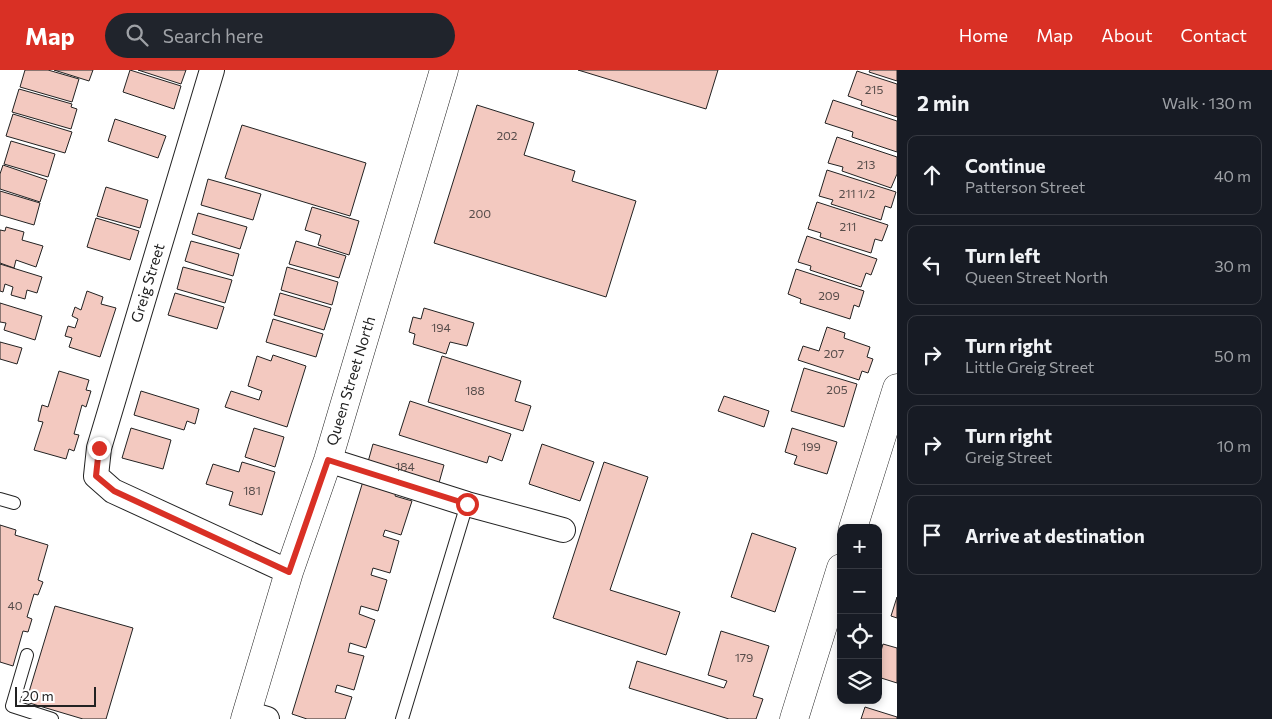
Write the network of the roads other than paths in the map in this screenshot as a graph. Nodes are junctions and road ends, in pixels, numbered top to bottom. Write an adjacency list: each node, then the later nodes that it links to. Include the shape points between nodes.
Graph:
1 (212, 70): 11 (street, Greig Street, via 99,448 96,476 114,491)
2 (444, 70): 4 (street, Queen Street North)
3 (897, 388): 8 (street)
4 (328, 460): 7 (street); 11 (street, Queen Street North)
5 (0, 499): 6 (lane)
6 (14, 503)
7 (467, 504): 9 (street); 15 (lane)
8 (855, 524)
9 (563, 530)
10 (841, 569): 16 (street)
11 (289, 572): 13 (street, Queen Street North)
12 (27, 655): 14 (lane, via 12,706)
13 (253, 717)
14 (52, 719)
15 (402, 719)
16 (794, 719)

